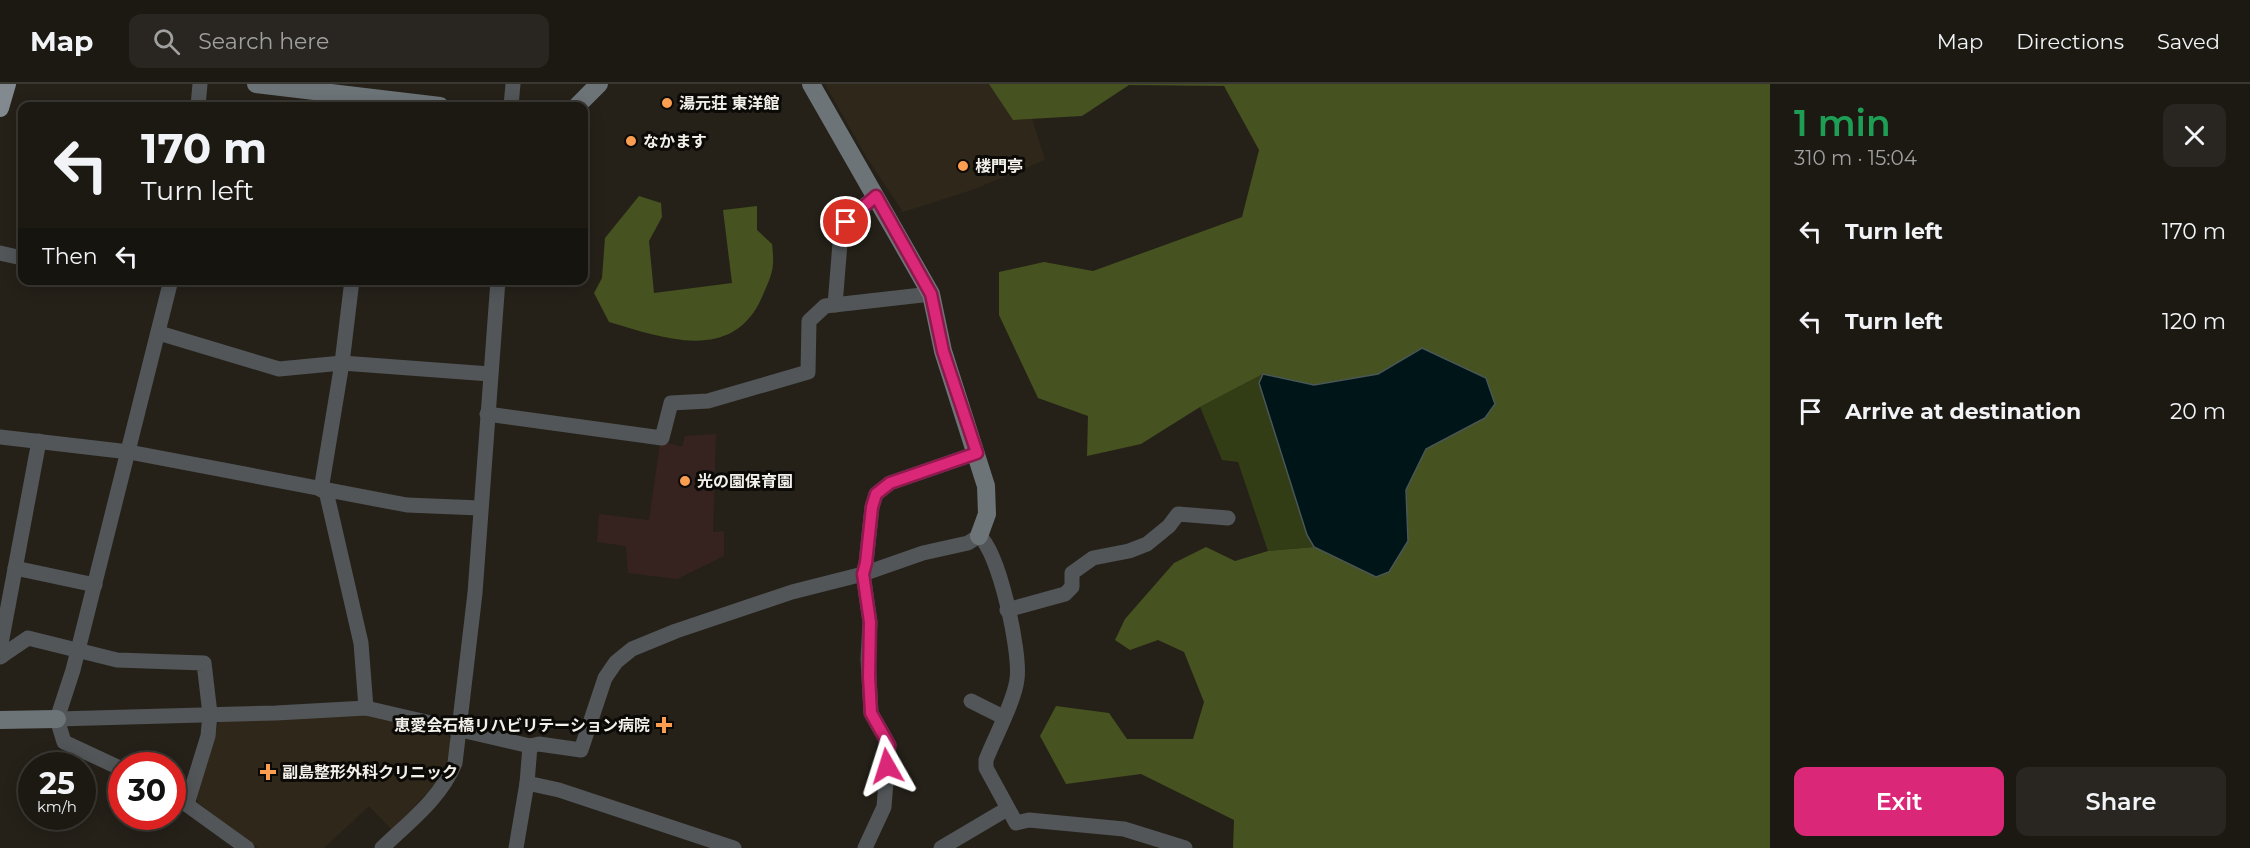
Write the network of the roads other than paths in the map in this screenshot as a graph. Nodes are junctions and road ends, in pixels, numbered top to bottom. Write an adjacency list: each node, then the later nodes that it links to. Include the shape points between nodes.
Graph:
1 (7, 84): 12 (main road)
2 (200, 84): 8 (street)
3 (256, 84): 7 (street)
4 (513, 84): 10 (street)
5 (599, 84): 11 (street)
6 (811, 84): 13 (street)
7 (286, 86): 9 (street)
8 (198, 102)
9 (409, 102)
10 (511, 102)
11 (581, 102)
12 (0, 108)
13 (876, 196): 19 (street); 20 (street, via 851,216 841,231)
14 (0, 253): 15 (street)
15 (18, 257)
16 (170, 285): 21 (street)
17 (351, 285): 22 (street)
18 (498, 285): 23 (street)
19 (931, 294): 20 (street); 28 (street, via 943,351)
20 (834, 305): 24 (street, via 825,306 809,321 808,372 708,401 671,403 662,438)
21 (159, 333): 22 (street, via 279,369); 27 (street)
22 (342, 363): 23 (street); 29 (street)
23 (490, 374): 24 (street)
24 (487, 414): 30 (street)
25 (0, 436): 26 (street)
26 (39, 441): 27 (street); 33 (street)
27 (129, 452): 29 (street); 35 (street)
28 (977, 453): 32 (street, via 986,486 987,514); 34 (street, via 890,483 876,494)
29 (323, 491): 30 (street, via 407,505); 40 (street, via 361,643)
30 (480, 508): 45 (street)
31 (1228, 518): 36 (street, via 1178,514 1148,544 1093,558 1072,573 1072,587 1065,594)
32 (979, 536): 34 (street, via 968,543 923,553); 36 (street, via 992,552)
33 (15, 568): 35 (street); 38 (street)
34 (863, 574): 46 (street, via 792,592 632,649 604,678 581,750 539,744); 55 (street, via 870,622 871,713 889,745 884,807)
35 (95, 585): 37 (street)
36 (1007, 610): 42 (street, via 1018,651 1017,681)
37 (78, 652): 38 (street, via 28,638); 41 (street, via 117,660 204,663); 43 (street)
38 (1, 657)
39 (971, 701): 42 (street)
40 (366, 708): 41 (street); 45 (street)
41 (210, 714): 43 (street); 49 (street, via 208,736)
42 (1003, 717): 50 (street, via 986,768)
43 (57, 719): 44 (street); 47 (street, via 64,742)
44 (0, 720)
45 (460, 732): 46 (street); 52 (street, via 450,777)
46 (530, 747): 48 (street)
47 (108, 762)
48 (527, 783): 53 (street); 54 (street)
49 (187, 804): 51 (street)
50 (1007, 809): 56 (street); 57 (street, via 1016,823 1029,820 1124,829)
51 (247, 848)
52 (382, 848)
53 (516, 848)
54 (734, 848)
55 (865, 848)
56 (941, 848)
57 (1185, 848)

